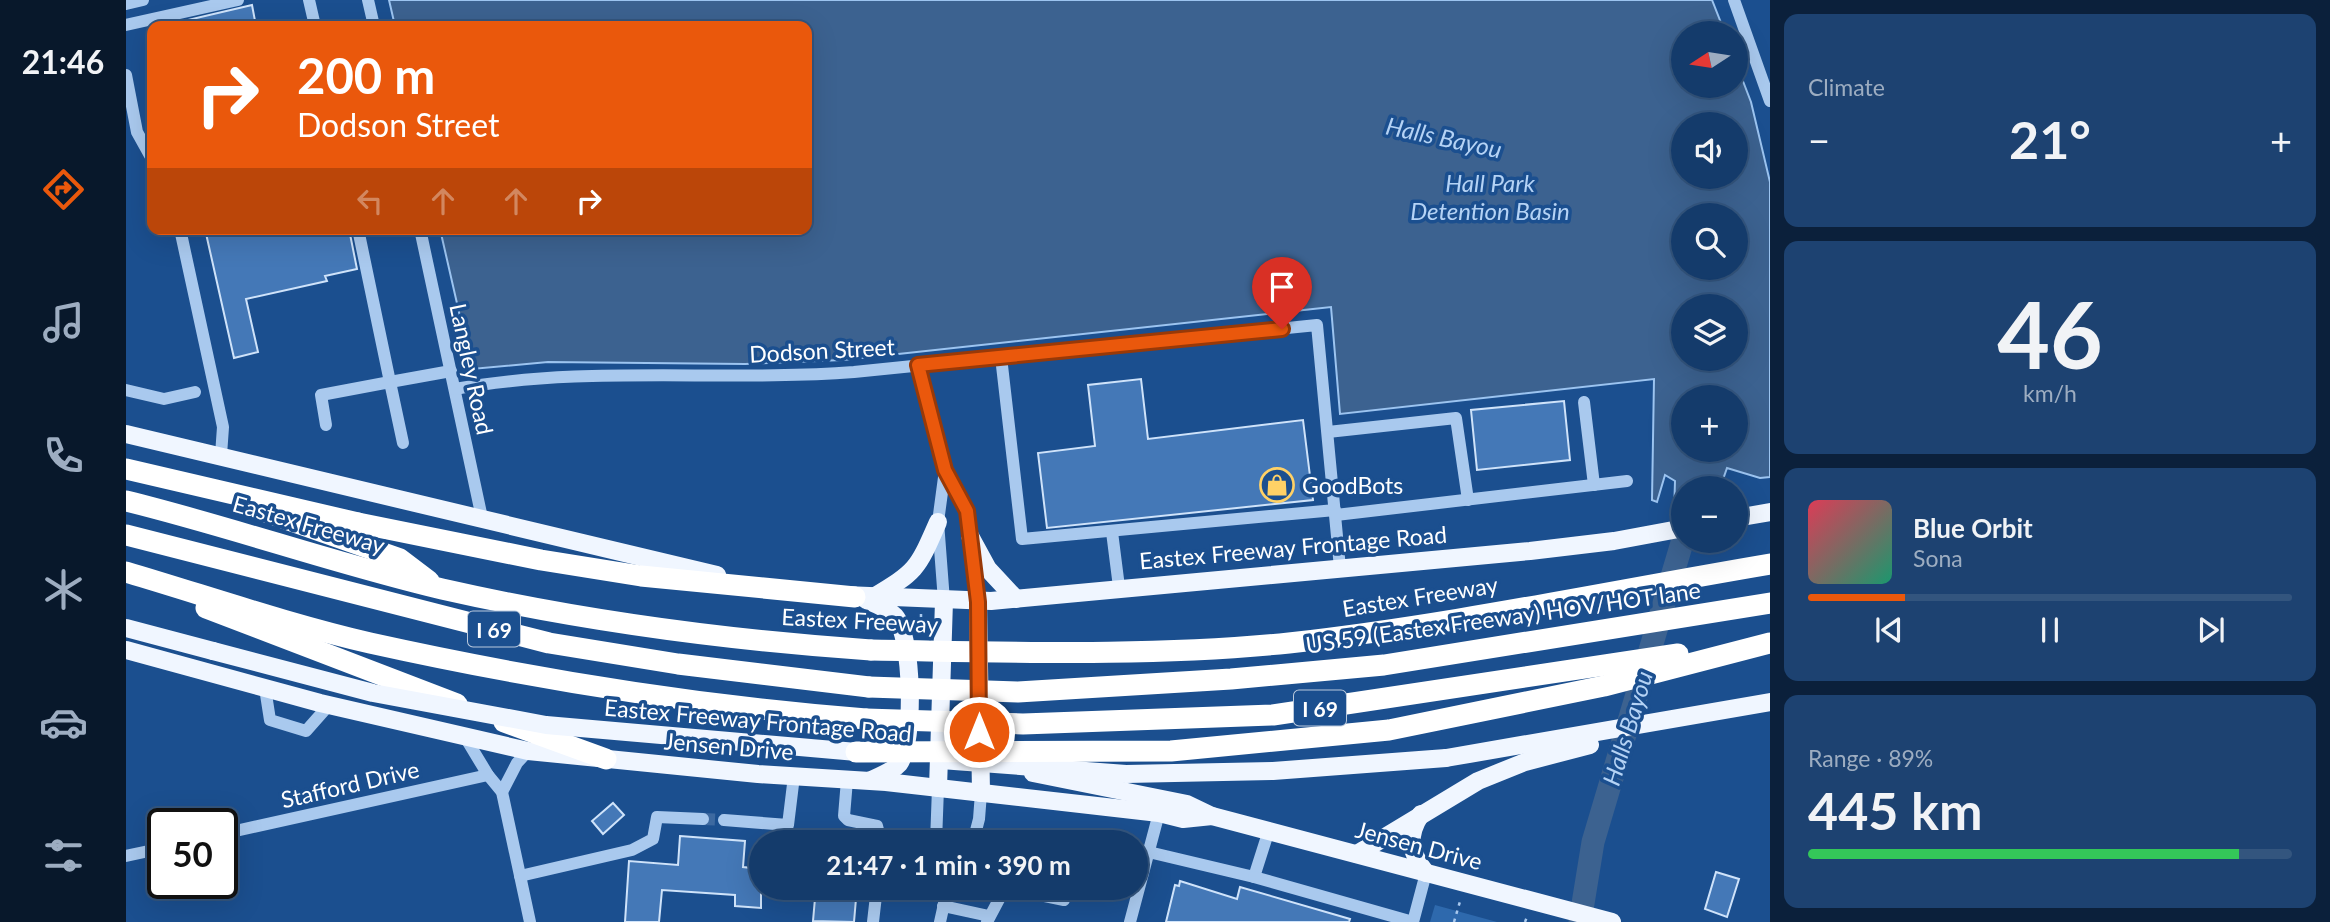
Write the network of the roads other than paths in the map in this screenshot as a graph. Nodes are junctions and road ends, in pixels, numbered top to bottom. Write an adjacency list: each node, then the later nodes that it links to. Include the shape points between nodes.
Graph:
1 (144, 0): 6 (street)
2 (238, 0): 9 (street)
3 (309, 0): 7 (street)
4 (368, 0): 8 (street)
5 (1734, 0): 11 (street)
6 (126, 4)
7 (314, 21)
8 (373, 21)
9 (126, 25)
10 (126, 75): 12 (street, via 137,131)
11 (1770, 101)
12 (147, 150)
13 (181, 235): 28 (street, via 223,426)
14 (359, 235): 19 (street)
15 (421, 235): 18 (street, Langley Road)
16 (1002, 357): 17 (street, Dodson Street); 25 (street, Dodson Street, via 1317,325); 42 (street, via 1022,540)
17 (918, 365): 20 (street, Dodson Street, via 799,376 533,376); 31 (street)
18 (451, 371): 19 (street); 20 (street, Langley Road)
19 (390, 382): 24 (street, via 321,396); 27 (street)
20 (455, 389): 39 (street, Langley Road)
21 (126, 390): 22 (street, via 164,399)
22 (195, 392)
23 (1584, 402): 33 (street)
24 (326, 425)
25 (1328, 432): 34 (street, via 1456,418); 37 (street)
26 (126, 433): 28 (main road, Eastex Freeway Frontage Road)
27 (403, 443)
28 (221, 455): 39 (main road, Eastex Freeway Frontage Road)
29 (126, 461): 49 (highway, via 400,559)
30 (126, 469): 50 (highway, bridge, via 541,560 641,576)
31 (945, 470): 40 (street); 44 (street, via 967,511)
32 (1627, 481): 33 (street)
33 (1594, 485): 34 (street)
34 (1468, 500): 37 (street)
35 (126, 501): 49 (highway, Eastex Freeway / I 69)
36 (1770, 512): 38 (main road)
37 (1336, 513): 42 (street); 46 (street)
38 (1748, 516)
39 (482, 519): 50 (main road, Eastex Freeway Frontage Road, via 703,572)
40 (938, 522): 50 (main road, via 911,574); 52 (street)
41 (1671, 530): 46 (main road, Eastex Freeway Frontage Road, via 1614,541)
42 (1112, 532): 48 (street)
43 (126, 535): 54 (highway, US 59 (Eastex Freeway) HOV/HOT lane / I 69, bridge, via 549,643 869,687 1018,692 1231,680 1384,665)
44 (970, 536): 51 (main road, via 988,569); 53 (street)
45 (1770, 564): 49 (highway, Eastex Freeway / I 69, bridge, via 1288,643 1171,650 871,650 775,643 580,618)
46 (1340, 568): 48 (main road, Eastex Freeway Frontage Road)
47 (126, 575): 56 (highway, I 69, bridge, via 368,642 506,672 779,712 866,719 1023,724 1273,715); 65 (highway, via 382,677)
48 (1119, 587): 51 (main road, Eastex Freeway Frontage Road)
49 (439, 588)
50 (862, 597): 52 (main road, Eastex Freeway Frontage Road); 70 (main road, via 895,616 902,630 909,719 906,751 897,766)
51 (1016, 599): 53 (main road, Eastex Freeway Frontage Road)
52 (944, 601): 53 (main road, Eastex Freeway Frontage Road); 71 (main road)
53 (978, 602): 66 (main road)
54 (1770, 603)
55 (126, 628): 63 (main road, Eastex Freeway Frontage Road, bridge, via 373,693 546,725)
56 (1770, 641): 63 (highway, bridge, via 1604,686 1389,730 1171,751)
57 (126, 650): 58 (main road, Jensen Drive)
58 (265, 688): 60 (main road, Jensen Drive); 60 (street, via 270,720 306,730)
59 (1770, 702): 64 (main road, Eastex Freeway Frontage Road, via 1615,730)
60 (329, 705): 61 (main road, Jensen Drive)
61 (464, 737): 62 (main road, Jensen Drive); 67 (street)
62 (528, 751): 65 (main road, Jensen Drive); 72 (street)
63 (856, 752): 64 (main road, Eastex Freeway Frontage Road, bridge, via 1126,774 1273,771)
64 (1525, 754): 75 (main road)
65 (606, 759): 68 (main road, Jensen Drive)
66 (979, 759): 73 (main road); 76 (main road, Jensen Drive, via 1187,804)
67 (488, 775): 72 (street); 79 (street, Stafford Drive)
68 (794, 776): 69 (main road, Jensen Drive); 78 (street, via 788,825)
69 (847, 780): 70 (main road, Jensen Drive); 80 (street, via 844,816)
70 (868, 781): 71 (main road, Jensen Drive)
71 (938, 788): 73 (main road, Jensen Drive); 81 (street)
72 (502, 792): 90 (street)
73 (981, 793): 74 (main road, Jensen Drive); 82 (street)
74 (1159, 813): 76 (main road, Jensen Drive, via 1184,819); 84 (street)
75 (1421, 814): 87 (main road); 89 (main road, via 1410,836 1411,849)
76 (1212, 816): 83 (main road, Jensen Drive)
77 (704, 819): 90 (street, via 657,817 653,839 632,850)
78 (724, 820)
79 (238, 830)
80 (878, 830)
81 (936, 830)
82 (976, 830)
83 (1269, 830): 87 (main road, Jensen Drive); 91 (street)
84 (1148, 837)
85 (147, 851): 88 (street)
86 (1148, 851): 91 (street)
87 (1357, 854): 89 (main road, Jensen Drive)
88 (126, 856)
89 (1426, 873): 102 (street); 103 (main road, Jensen Drive)
90 (520, 876): 98 (street)
91 (1254, 877): 102 (street)
92 (876, 900): 99 (street)
93 (944, 900): 100 (street)
94 (956, 900): 97 (street)
95 (998, 900): 97 (street)
96 (1134, 900): 101 (street)
97 (988, 919)
98 (530, 922)
99 (873, 922)
100 (938, 922)
101 (1130, 922)
102 (1413, 922)
103 (1612, 922)

